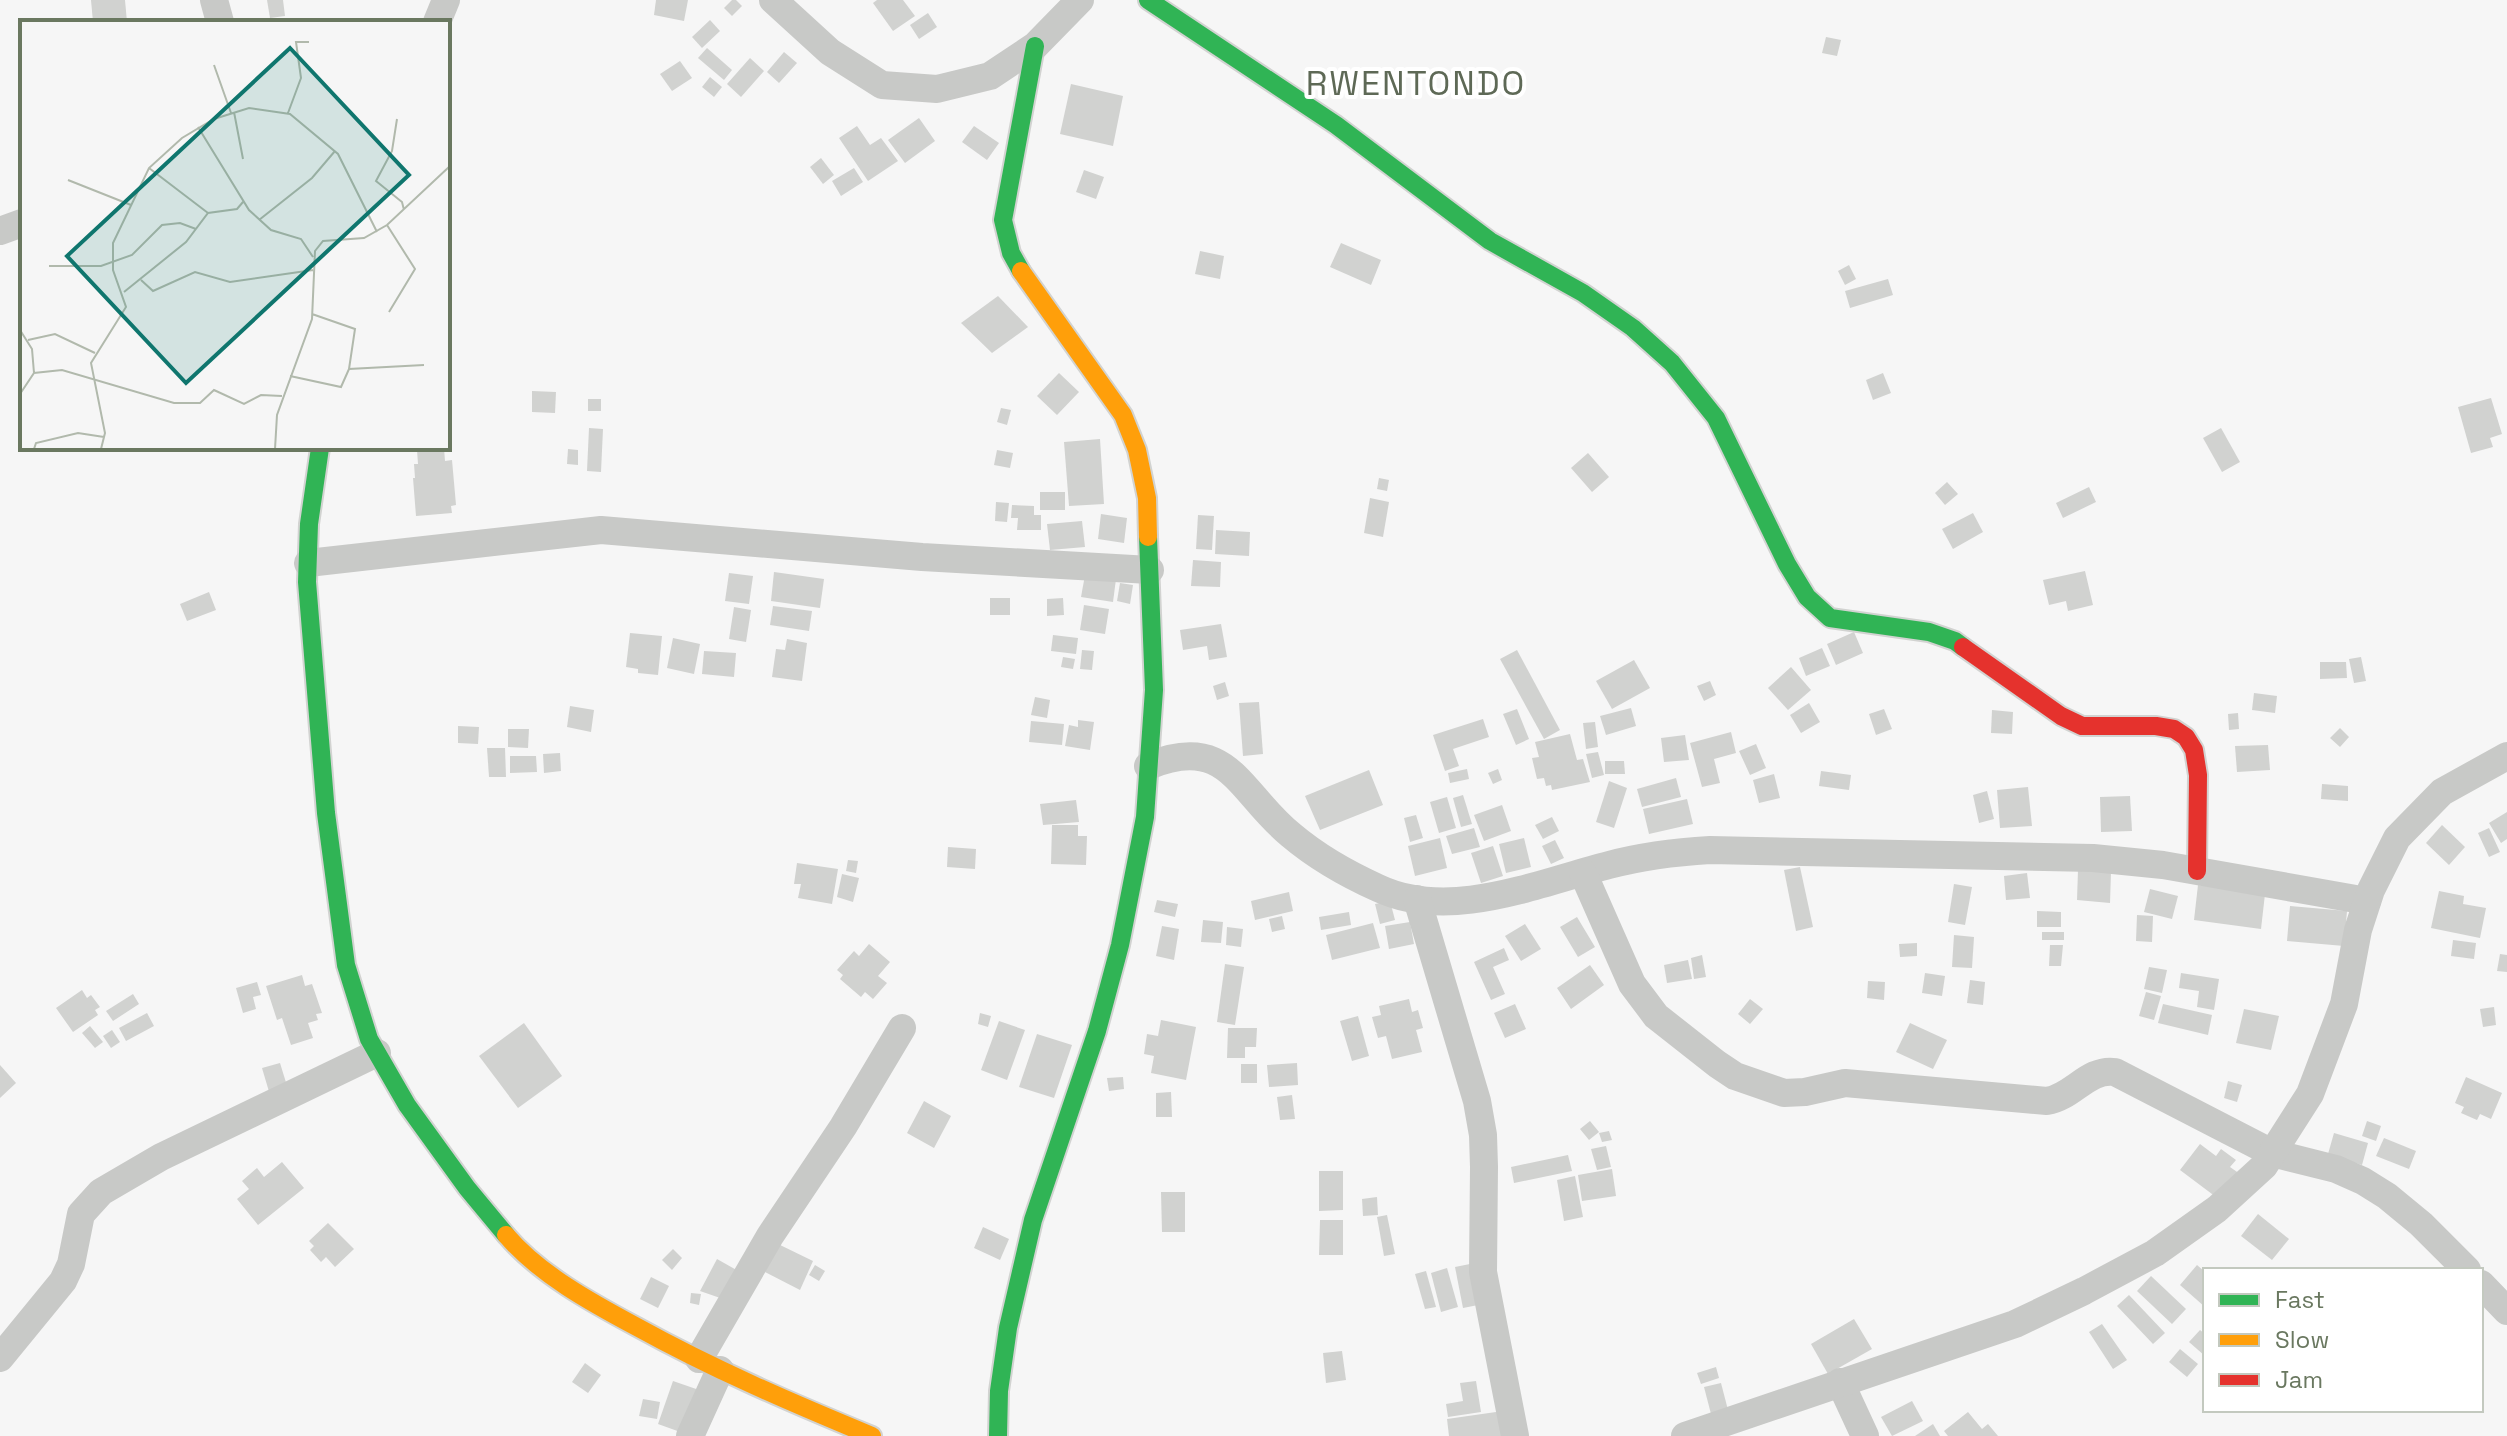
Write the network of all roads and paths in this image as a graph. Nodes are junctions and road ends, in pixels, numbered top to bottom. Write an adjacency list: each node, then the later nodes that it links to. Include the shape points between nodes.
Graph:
1 (214, 0): 6 (street)
2 (446, 0): 7 (street)
3 (773, 0): 8 (street, via 830,52 882,85 937,89 990,76)
4 (1080, 0): 8 (street)
5 (1148, 0): 16 (street, via 1336,125 1490,241 1633,328 1672,363 1716,418 1807,597 1830,618 1929,632 1955,641 2082,726 2156,726 2186,737 2198,775)
6 (219, 20)
7 (438, 20)
8 (1035, 46): 13 (street, via 1003,220 1011,253 1025,278 1123,415 1147,498)
9 (20, 224): 10 (street)
10 (0, 231)
11 (320, 450): 12 (street)
12 (308, 563): 13 (street, via 601,530); 21 (street, via 326,813 346,965)
13 (1150, 570): 15 (street, via 1154,690)
14 (2507, 756): 19 (street, via 2442,792 2397,838)
15 (1148, 766): 18 (street, via 1171,756 1196,754 1222,765 1288,833 1324,860 1381,890); 31 (street, via 1145,817 1120,945 1097,1031 1033,1220 1008,1328)
16 (2197, 871): 17 (street, via 2093,858 1710,850 1659,853); 19 (street)
17 (1583, 873): 18 (street, via 1492,897); 22 (street, via 1641,999 1735,1076 1784,1093 1858,1083 2047,1101 2071,1093 2104,1071 2133,1080)
18 (1417, 899): 32 (street, via 1477,1101 1483,1135 1483,1272)
19 (2367, 901): 22 (street, via 2344,1004 2310,1094)
20 (902, 1028): 27 (street, via 770,1236)
21 (377, 1053): 26 (street, via 161,1157 101,1192 81,1214 63,1281); 27 (street, via 424,1129 517,1248 586,1300)
22 (2272, 1153): 23 (street, via 2363,1181 2421,1224); 28 (street, via 2217,1209 2155,1253 2084,1291 2015,1324)
23 (2465, 1268)
24 (2483, 1286): 25 (street)
25 (2507, 1311)
26 (0, 1358)
27 (709, 1364): 29 (street); 30 (street)
28 (1840, 1382): 33 (street); 34 (street)
29 (690, 1436)
30 (872, 1436)
31 (998, 1436)
32 (1515, 1436)
33 (1685, 1436)
34 (1865, 1436)

